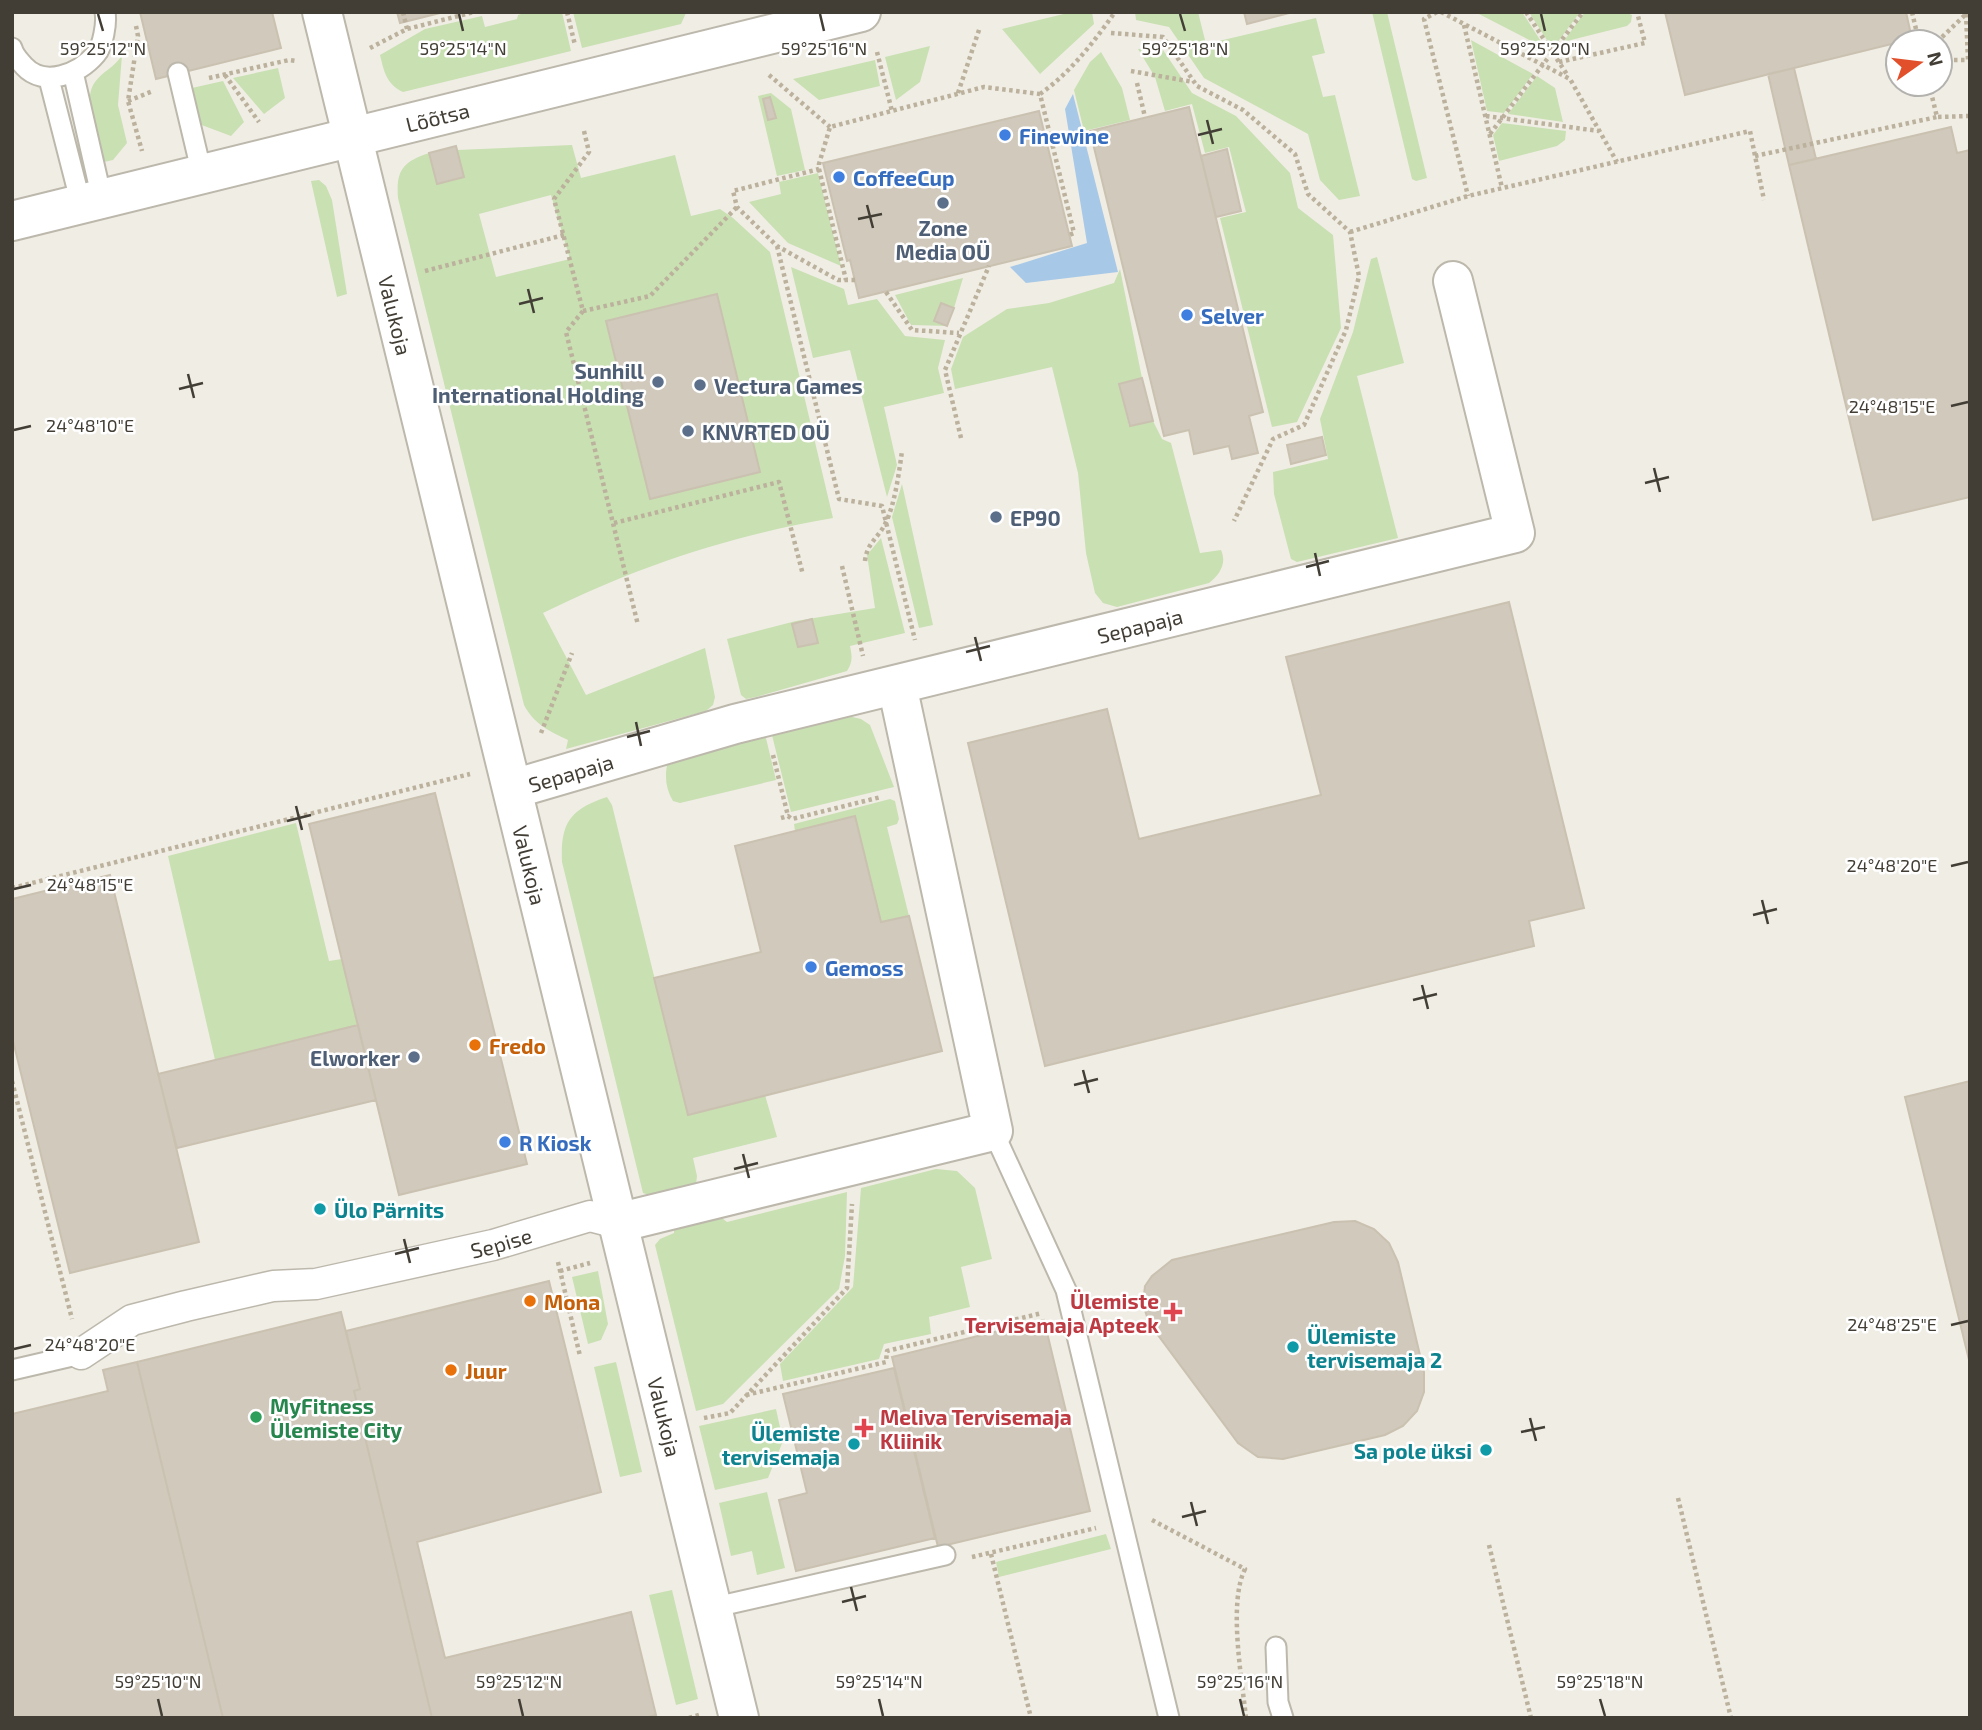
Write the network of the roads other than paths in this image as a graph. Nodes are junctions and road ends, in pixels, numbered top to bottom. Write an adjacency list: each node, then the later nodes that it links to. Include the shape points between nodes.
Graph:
1 (105, 12): 5 (lane, via 97,53)
2 (322, 12): 8 (street, Valukoja)
3 (861, 12): 8 (street, Lõõtsa)
4 (12, 48): 6 (lane, via 29,71)
5 (73, 72): 6 (lane); 10 (lane)
6 (49, 79): 10 (lane)
7 (180, 79): 9 (lane)
8 (352, 136): 9 (street, Lõõtsa); 14 (street, Valukoja)
9 (202, 174): 10 (street, Lõõtsa)
10 (91, 201): 11 (street, Lõõtsa)
11 (12, 221)
12 (1453, 281): 13 (street, Sepapaja, via 1515,533)
13 (910, 681): 14 (street, Sepapaja, via 763,717); 15 (street, via 919,787)
14 (513, 789): 16 (street, Valukoja)
15 (993, 1130): 16 (street, Sepise); 23 (lane, via 1066,1290)
16 (617, 1223): 17 (street, Sepise, via 590,1216 493,1245 316,1284 273,1286 132,1320); 20 (street, Valukoja)
17 (81, 1354): 18 (lane, Sepise)
18 (12, 1370)
19 (945, 1556): 20 (lane)
20 (711, 1608): 22 (street, Valukoja)
21 (1276, 1647): 24 (lane)
22 (739, 1718)
23 (1169, 1718)
24 (1283, 1718)

